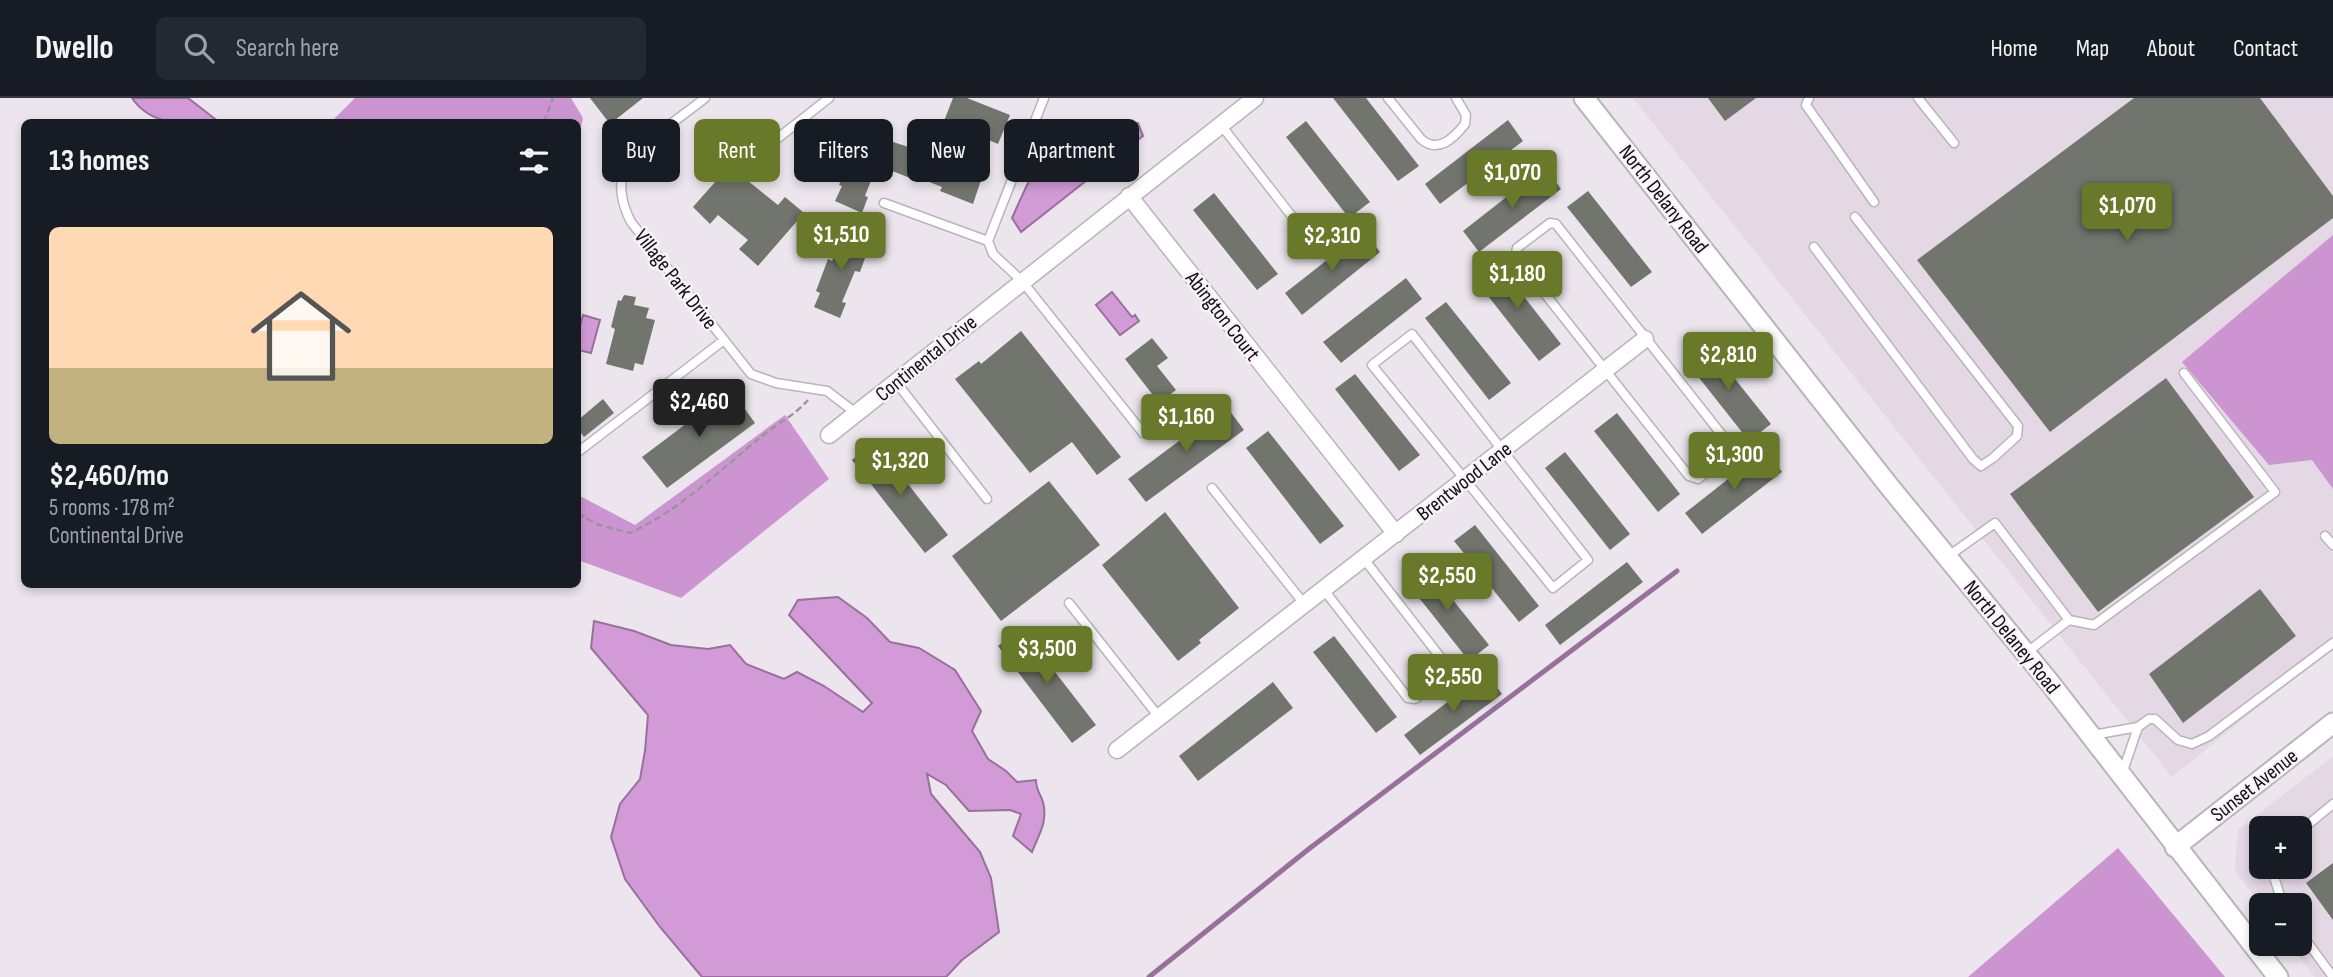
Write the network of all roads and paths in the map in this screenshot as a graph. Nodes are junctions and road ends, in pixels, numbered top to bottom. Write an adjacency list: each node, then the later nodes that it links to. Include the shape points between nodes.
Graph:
1 (553, 98): 11 (path)
2 (705, 98): 25 (lane, Village Park Drive, via 626,164 621,192 631,222)
3 (829, 98): 13 (lane)
4 (1044, 98): 19 (lane)
5 (1255, 98): 12 (street, Continental Drive)
6 (1388, 98): 7 (lane, via 1421,139 1434,146 1446,142 1465,124 1466,115)
7 (1456, 98)
8 (1584, 98): 23 (street, North Delany Road)
9 (1809, 98): 16 (lane, via 1806,105)
10 (1918, 98): 14 (lane)
11 (545, 119)
12 (1221, 125): 15 (street, Continental Drive); 21 (lane)
13 (780, 136)
14 (1954, 142)
15 (1129, 197): 22 (street, Continental Drive); 39 (street, Abington Court)
16 (1874, 202)
17 (884, 203): 19 (lane)
18 (1855, 217): 20 (lane, via 2018,426 2017,436 1993,458 1981,466 1973,459)
19 (988, 241): 22 (lane, via 993,254)
20 (1814, 247)
21 (1318, 250)
22 (1022, 281): 28 (street, Continental Drive); 31 (lane)
23 (1743, 300): 42 (street, North Delaney Road)
24 (1645, 339): 26 (street, Brentwood Lane); 26 (lane, via 1729,444 1730,454 1698,479 1689,475); 26 (lane, via 1556,225 1550,223 1517,248 1515,256)
25 (724, 340): 29 (lane, Village Park Drive, via 751,374); 33 (lane)
26 (1605, 371): 34 (street, Brentwood Lane)
27 (2184, 373): 47 (lane, via 2275,492 2094,625)
28 (896, 382): 30 (street, Continental Drive); 37 (lane)
29 (815, 389): 30 (lane, Village Park Drive, via 827,391); 38 (path, via 799,410 650,524 630,533)
30 (856, 413): 32 (street, Continental Drive)
31 (1143, 433)
32 (829, 435)
33 (581, 450)
34 (1503, 450): 35 (street, Brentwood Lane); 35 (lane, via 1588,560 1553,588); 35 (lane, via 1412,334 1392,349 1373,365)
35 (1464, 481): 39 (street, Brentwood Lane)
36 (1212, 488): 46 (lane)
37 (987, 499)
38 (581, 515)
39 (1396, 534): 43 (street, Brentwood Lane)
40 (2325, 536): 41 (lane)
41 (2333, 545)
42 (1947, 557): 47 (lane, via 1995,523); 49 (street, North Delaney Road)
43 (1364, 559): 44 (street, Brentwood Lane); 44 (lane, via 1448,667 1447,676 1415,699 1408,698)
44 (1324, 590): 46 (street, Brentwood Lane)
45 (1069, 603): 50 (lane)
46 (1305, 605): 50 (street, Brentwood Lane)
47 (2069, 620): 49 (lane)
48 (2333, 643): 52 (lane, via 2192,744 2178,740 2155,719)
49 (2025, 653): 53 (street, North Delaney Road)
50 (1159, 717): 54 (street, Brentwood Lane)
51 (2333, 723): 58 (street, Sunset Avenue)
52 (2138, 727): 53 (lane); 55 (lane)
53 (2090, 736): 55 (street, North Delaney Road)
54 (1117, 750)
55 (2121, 777): 58 (street, North Delaney Road)
56 (2333, 804): 57 (lane)
57 (2312, 821)
58 (2175, 847): 60 (street, North Delaney Road)
59 (2312, 948): 61 (lane)
60 (2278, 977)
61 (2333, 977)

